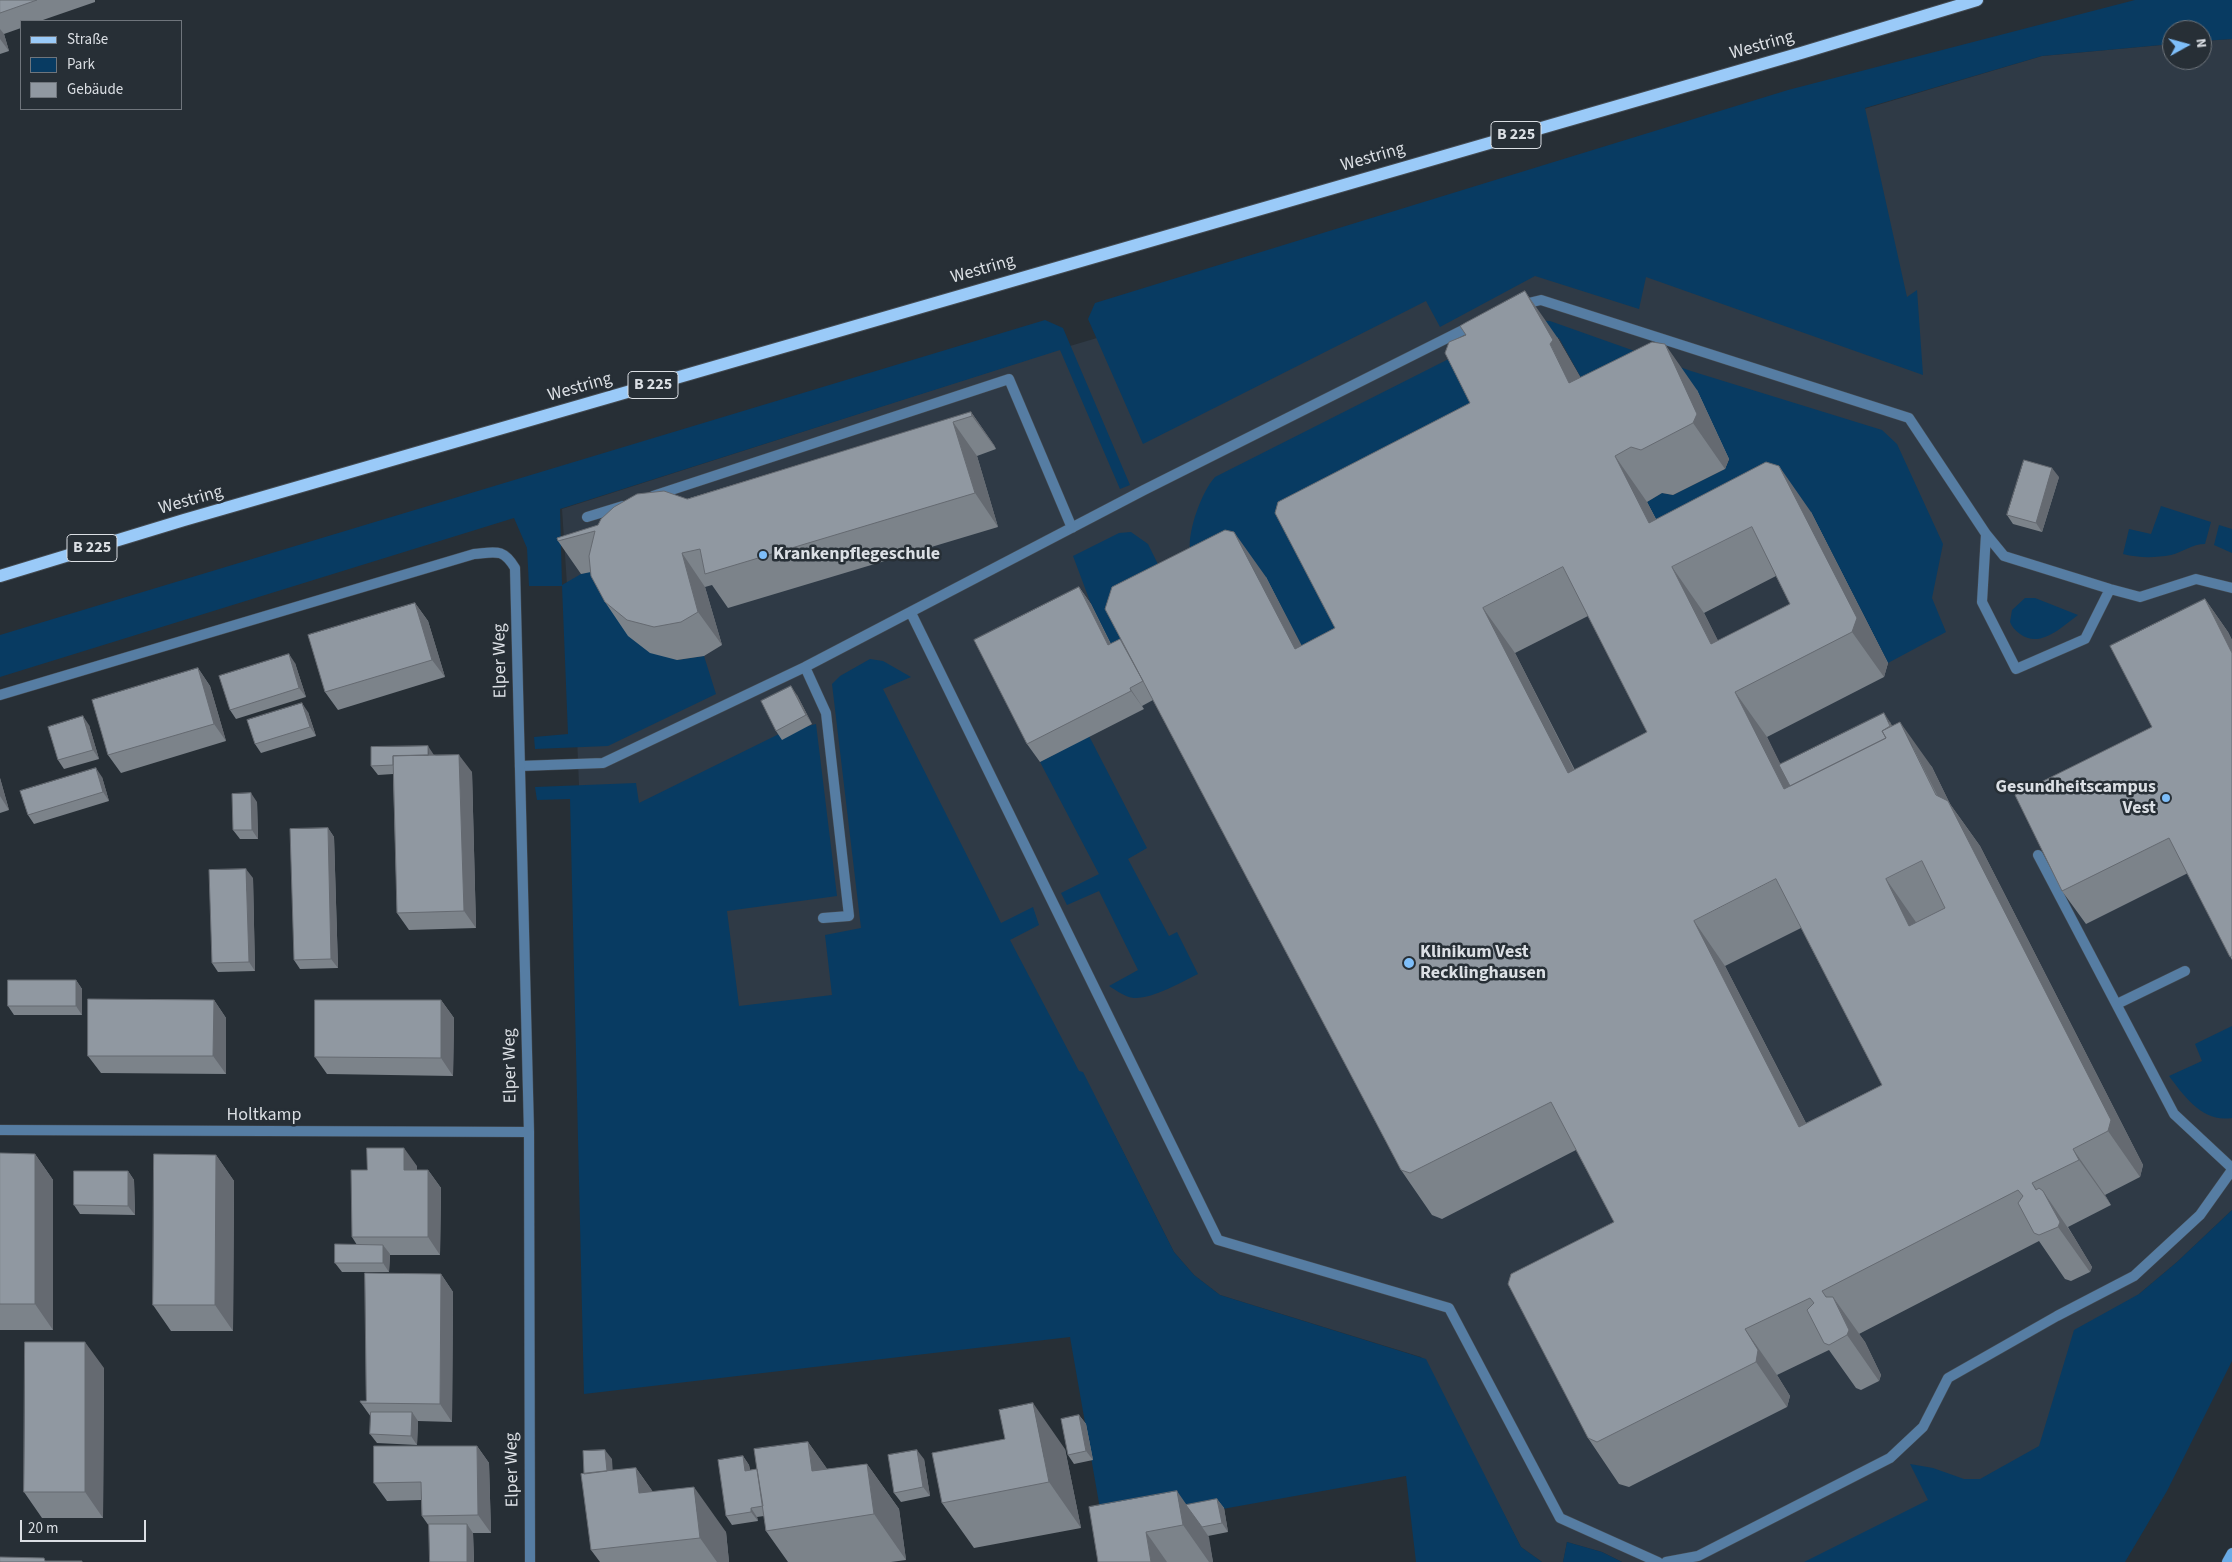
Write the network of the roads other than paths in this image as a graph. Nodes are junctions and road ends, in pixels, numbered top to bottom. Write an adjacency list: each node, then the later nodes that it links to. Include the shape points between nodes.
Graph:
1 (1977, 0): 7 (main road, Westring / B 225)
2 (1511, 306): 6 (street, via 1541,300 1909,418)
3 (1485, 320): 5 (street)
4 (588, 518): 5 (street, via 1009,379)
5 (1072, 528): 10 (street)
6 (1986, 534): 9 (street, via 2004,556); 9 (street, via 1982,602 2016,669 2085,639)
7 (0, 576)
8 (2232, 588): 9 (street, via 2196,579 2140,597)
9 (2110, 589)
10 (911, 612): 11 (street); 23 (street, via 1218,1240 1450,1308 1560,1518)
11 (804, 667): 13 (street, via 603,762); 15 (street, via 826,712 849,916)
12 (0, 695): 13 (street, Elper Weg, via 474,554 497,552 508,556 515,568)
13 (520, 766): 19 (street, Elper Weg)
14 (2038, 855): 17 (street)
15 (823, 918)
16 (2185, 971): 17 (street)
17 (2117, 1004): 20 (street, via 2174,1114)
18 (0, 1130): 19 (street, Holtkamp)
19 (529, 1132): 22 (street, Elper Weg)
20 (2232, 1169): 24 (street, via 2200,1215 2134,1276 1948,1378 1923,1427 1890,1458 1698,1556)
21 (2232, 1553): 25 (main road)
22 (530, 1562)
23 (1658, 1562)
24 (1666, 1562)
25 (2227, 1562)

